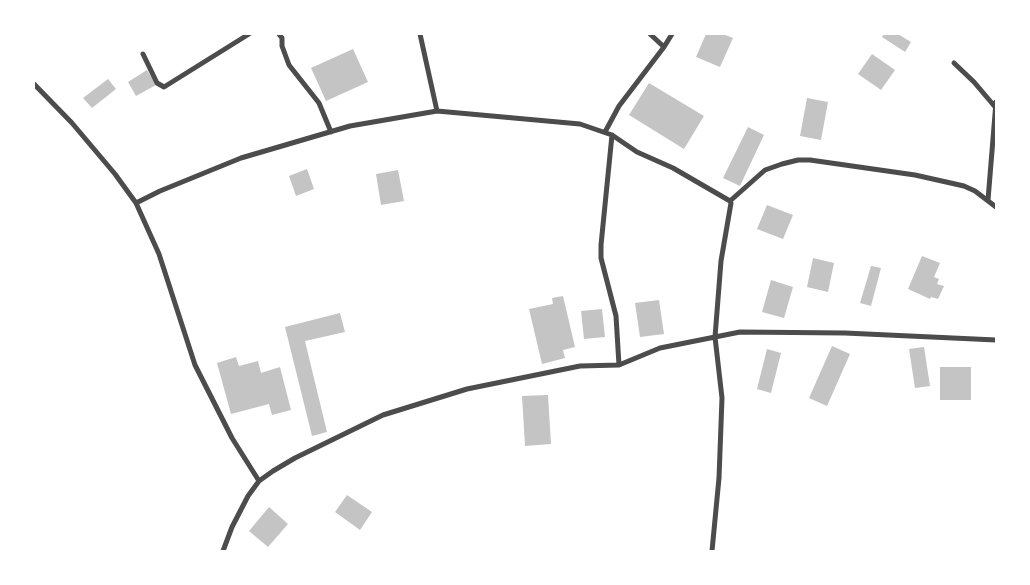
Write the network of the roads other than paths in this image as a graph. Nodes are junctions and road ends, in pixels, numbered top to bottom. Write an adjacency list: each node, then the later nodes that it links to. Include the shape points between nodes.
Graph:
1 (249, 34): 7 (street, via 166,86 160,86)
2 (279, 34): 12 (street, via 289,65 319,103)
3 (420, 34): 11 (street)
4 (650, 34): 6 (street)
5 (672, 34): 6 (street)
6 (664, 47): 13 (street, via 619,106)
7 (143, 54)
8 (954, 63): 10 (street)
9 (34, 84): 17 (street, via 116,174)
10 (996, 105): 15 (street)
11 (437, 111): 12 (street); 13 (street, via 580,124)
12 (331, 132): 17 (street, via 241,158)
13 (605, 132): 14 (street)
14 (612, 135): 16 (street, via 637,152 673,168); 21 (street, via 601,258 616,316)
15 (988, 200): 16 (street, via 971,188 915,175 804,160 765,170); 18 (street)
16 (730, 201): 19 (street)
17 (136, 203): 22 (street, via 159,254 196,365 232,438)
18 (996, 207)
19 (715, 337): 20 (street, via 740,332 845,333); 21 (street, via 660,348); 24 (street, via 722,398)
20 (996, 340)
21 (618, 365): 22 (street, via 580,366 467,389 383,415 296,458)
22 (259, 481): 23 (street, via 238,513)
23 (223, 551)
24 (712, 551)

